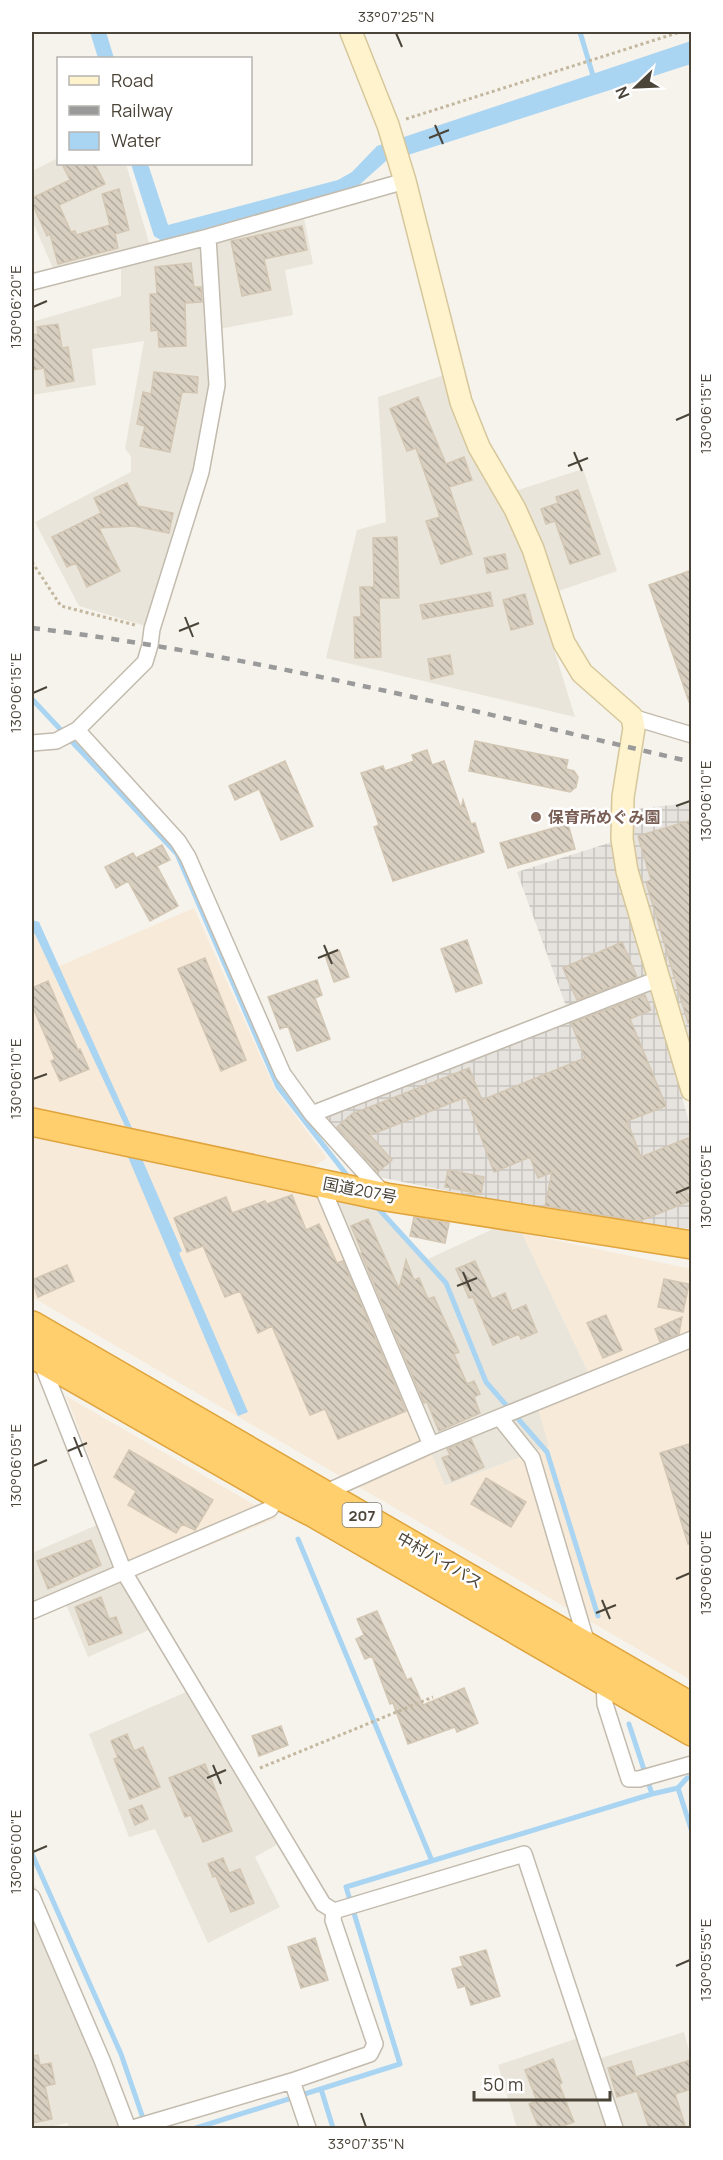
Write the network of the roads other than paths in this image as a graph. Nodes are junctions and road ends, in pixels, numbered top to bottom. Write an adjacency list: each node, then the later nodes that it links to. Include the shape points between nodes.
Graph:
1 (351, 32): 2 (street)
2 (405, 181): 3 (street); 5 (street, via 461,402 479,447 533,549 564,644 582,673)
3 (208, 237): 4 (street); 6 (street, via 217,385 201,472 145,662)
4 (32, 282)
5 (632, 717): 7 (street); 9 (street, via 634,728 622,797 622,839 627,871)
6 (70, 734): 8 (street, via 56,741); 11 (street, via 178,841 188,856 283,1074)
7 (692, 735)
8 (32, 743)
9 (658, 979): 10 (street); 11 (street)
10 (692, 1090)
11 (312, 1114): 14 (street)
12 (32, 1122): 13 (highway, 国道207号)
13 (320, 1182): 14 (highway, 国道207号); 20 (street)
14 (386, 1197): 15 (highway, 国道207号)
15 (692, 1245)
16 (32, 1325): 21 (highway, 中村バイパス / 207)
17 (692, 1339): 19 (street)
18 (36, 1357): 21 (highway, 中村バイパス / 207); 23 (street)
19 (509, 1414): 20 (street); 25 (street, via 532,1458)
20 (431, 1445): 22 (street)
21 (285, 1485): 22 (highway, 中村バイパス / 207); 23 (street, via 270,1509)
22 (320, 1503): 25 (highway, 中村バイパス / 207); 26 (highway, 中村バイパス / 207)
23 (124, 1572): 24 (street); 31 (street, via 323,1904)
24 (32, 1611)
25 (588, 1647): 27 (highway, 中村バイパス / 207)
26 (604, 1680): 28 (highway, 中村バイパス / 207); 29 (street, via 605,1704 628,1779)
27 (692, 1707)
28 (692, 1732)
29 (692, 1764)
30 (32, 1897): 33 (street, via 102,2060)
31 (338, 1910): 32 (street, via 333,1920 375,2044 369,2054); 35 (street, via 524,1854)
32 (295, 2092): 33 (street); 34 (street)
33 (138, 2127)
34 (308, 2128)
35 (615, 2128)

